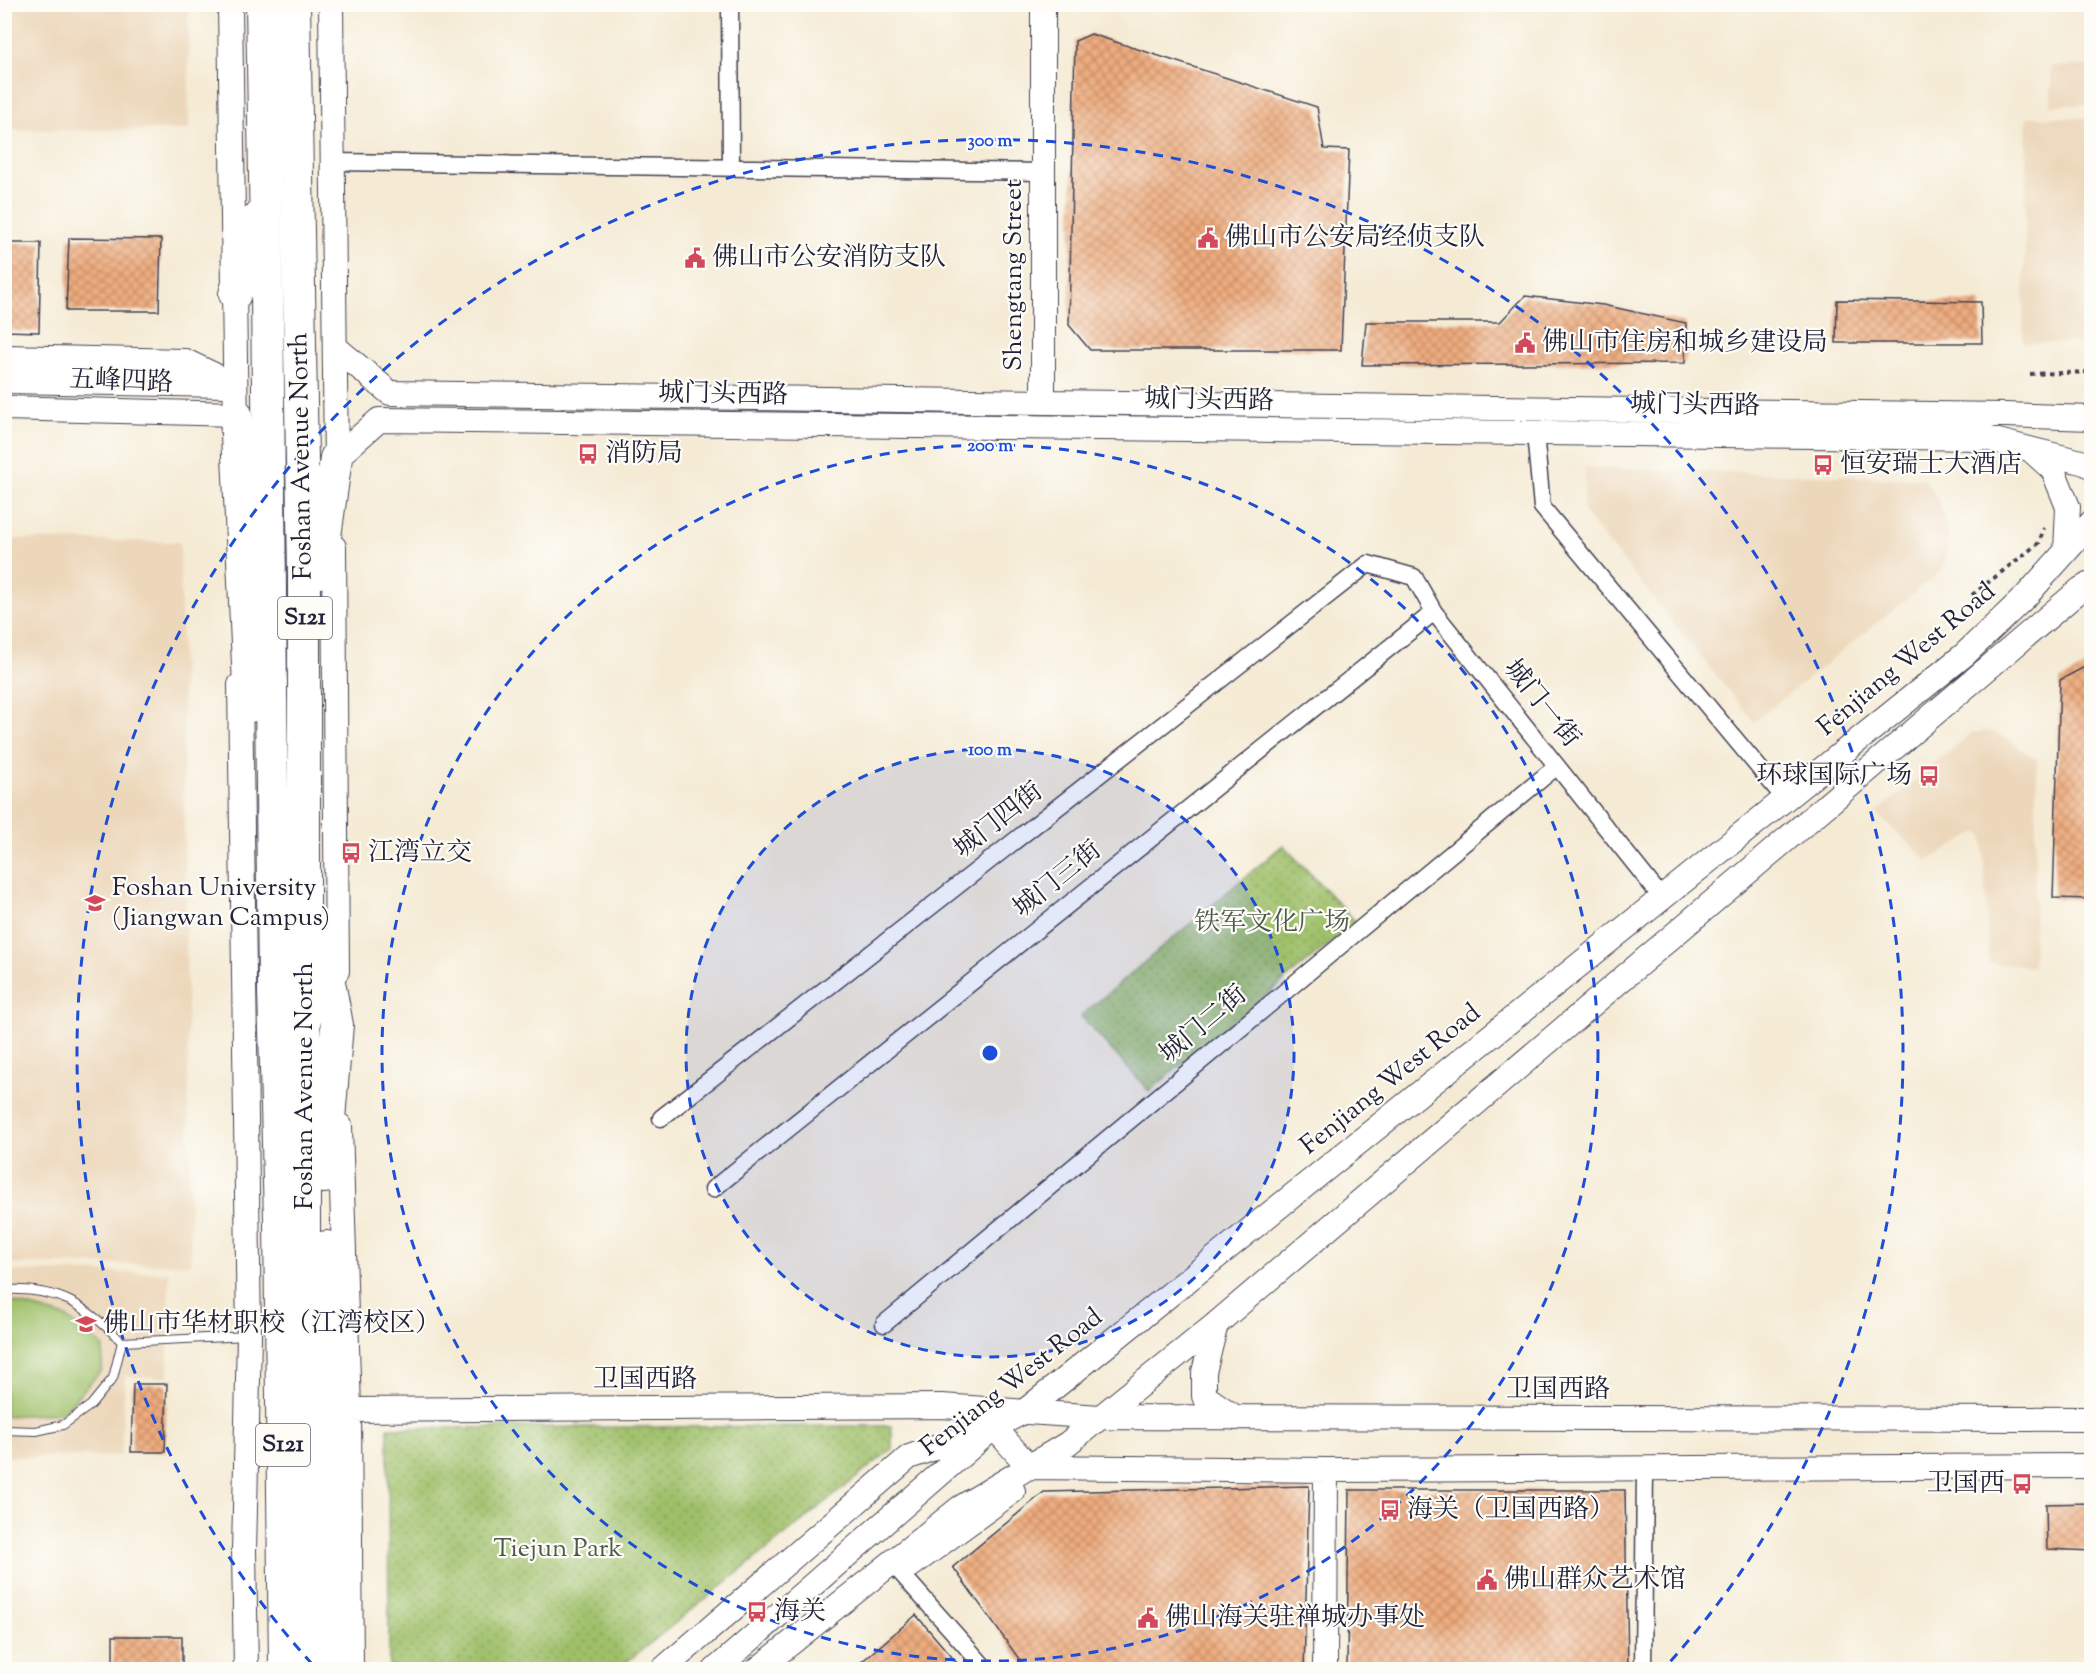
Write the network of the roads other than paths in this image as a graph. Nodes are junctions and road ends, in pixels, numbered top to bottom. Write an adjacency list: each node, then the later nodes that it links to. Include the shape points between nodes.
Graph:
1 (230, 4): 11 (main road)
2 (262, 4): 10 (highway, Foshan Avenue North / S121)
3 (294, 4): 28 (highway, Foshan Avenue North / S121)
4 (331, 4): 7 (main road, Foshan Avenue North)
5 (730, 4): 8 (street)
6 (1043, 4): 9 (main road, Shengtang Street)
7 (332, 162): 8 (street); 12 (main road, Foshan Avenue North)
8 (731, 167): 9 (street)
9 (1043, 172): 16 (main road, Shengtang Street)
10 (266, 190): 11 (highway); 36 (highway, Foshan Avenue North / S121, via 274,990)
11 (235, 294): 15 (main road)
12 (335, 347): 16 (main road, 城门头西路, via 390,393); 21 (main road, Foshan Avenue North)
13 (4, 357): 15 (main road, via 185,361)
14 (4, 381): 15 (main road, 五峰四路)
15 (236, 400): 17 (main road, 五峰四路); 40 (main road); 59 (highway, via 249,688 263,1397)
16 (1043, 402): 18 (main road, 城门头西路)
17 (4, 408)
18 (2091, 418)
19 (1535, 433): 20 (main road, 城门头西路, via 1986,438); 21 (main road, 城门头西路, via 379,420); 30 (street, via 1542,507)
20 (2029, 449): 22 (main road, 城门头西路); 24 (main road, via 2053,470 2068,507)
21 (336, 458): 28 (highway); 33 (main road, Foshan Avenue North)
22 (2091, 466)
23 (2091, 522): 24 (main road, Fenjiang West Road)
24 (2066, 551): 30 (main road, Fenjiang West Road, via 1964,655)
25 (1368, 564): 27 (street, 城门一街, via 1414,577); 34 (street, 城门四街)
26 (2091, 583): 39 (main road)
27 (1434, 612): 29 (street, 城门一街); 35 (street, 城门三街)
28 (305, 683): 31 (highway, Foshan Avenue North / S121)
29 (1557, 766): 32 (street, 城门一街); 38 (street, 城门二街)
30 (1785, 799): 32 (main road, Fenjiang West Road)
31 (305, 860): 33 (highway); 36 (highway, Foshan Avenue North / S121)
32 (1662, 898): 44 (main road, Fenjiang West Road)
33 (338, 1025): 42 (highway, via 323,1168)
34 (661, 1119)
35 (713, 1189)
36 (292, 1226): 60 (highway, S121); 61 (highway, S121)
37 (4, 1290): 41 (lane, via 48,1292 74,1303 101,1321)
38 (884, 1324)
39 (1216, 1324): 45 (main road); 46 (main road, via 1204,1372 1204,1396)
40 (249, 1336): 41 (lane); 58 (main road, via 244,1551)
41 (122, 1342): 49 (lane, via 113,1378 92,1405 63,1425 36,1431)
42 (340, 1400): 43 (main road, 卫国西路); 62 (highway); 63 (main road)
43 (942, 1406): 44 (main road, 卫国西路); 48 (main road)
44 (1025, 1411): 45 (main road, 卫国西路); 48 (main road, Fenjiang West Road)
45 (1101, 1417): 46 (main road, 卫国西路); 51 (main road)
46 (1236, 1418): 47 (main road, 卫国西路)
47 (2091, 1419)
48 (994, 1427): 51 (main road); 56 (main road, via 909,1457); 57 (main road, Fenjiang West Road)
49 (4, 1430)
50 (2091, 1466): 54 (main road)
51 (1029, 1467): 52 (main road); 55 (main road, via 960,1508)
52 (1071, 1467): 53 (main road); 55 (main road, via 1014,1490 971,1523)
53 (1326, 1470): 54 (main road); 70 (main road)
54 (1645, 1470): 71 (street)
55 (903, 1561): 67 (main road); 68 (main road); 69 (street)
56 (715, 1624): 57 (main road); 64 (main road); 65 (main road)
57 (766, 1626): 66 (main road, Fenjiang West Road)
58 (246, 1670)
59 (263, 1670)
60 (285, 1670)
61 (309, 1670)
62 (331, 1670)
63 (351, 1670)
64 (662, 1670)
65 (708, 1670)
66 (715, 1670)
67 (757, 1670)
68 (781, 1670)
69 (987, 1670)
70 (1325, 1670)
71 (1643, 1670)

